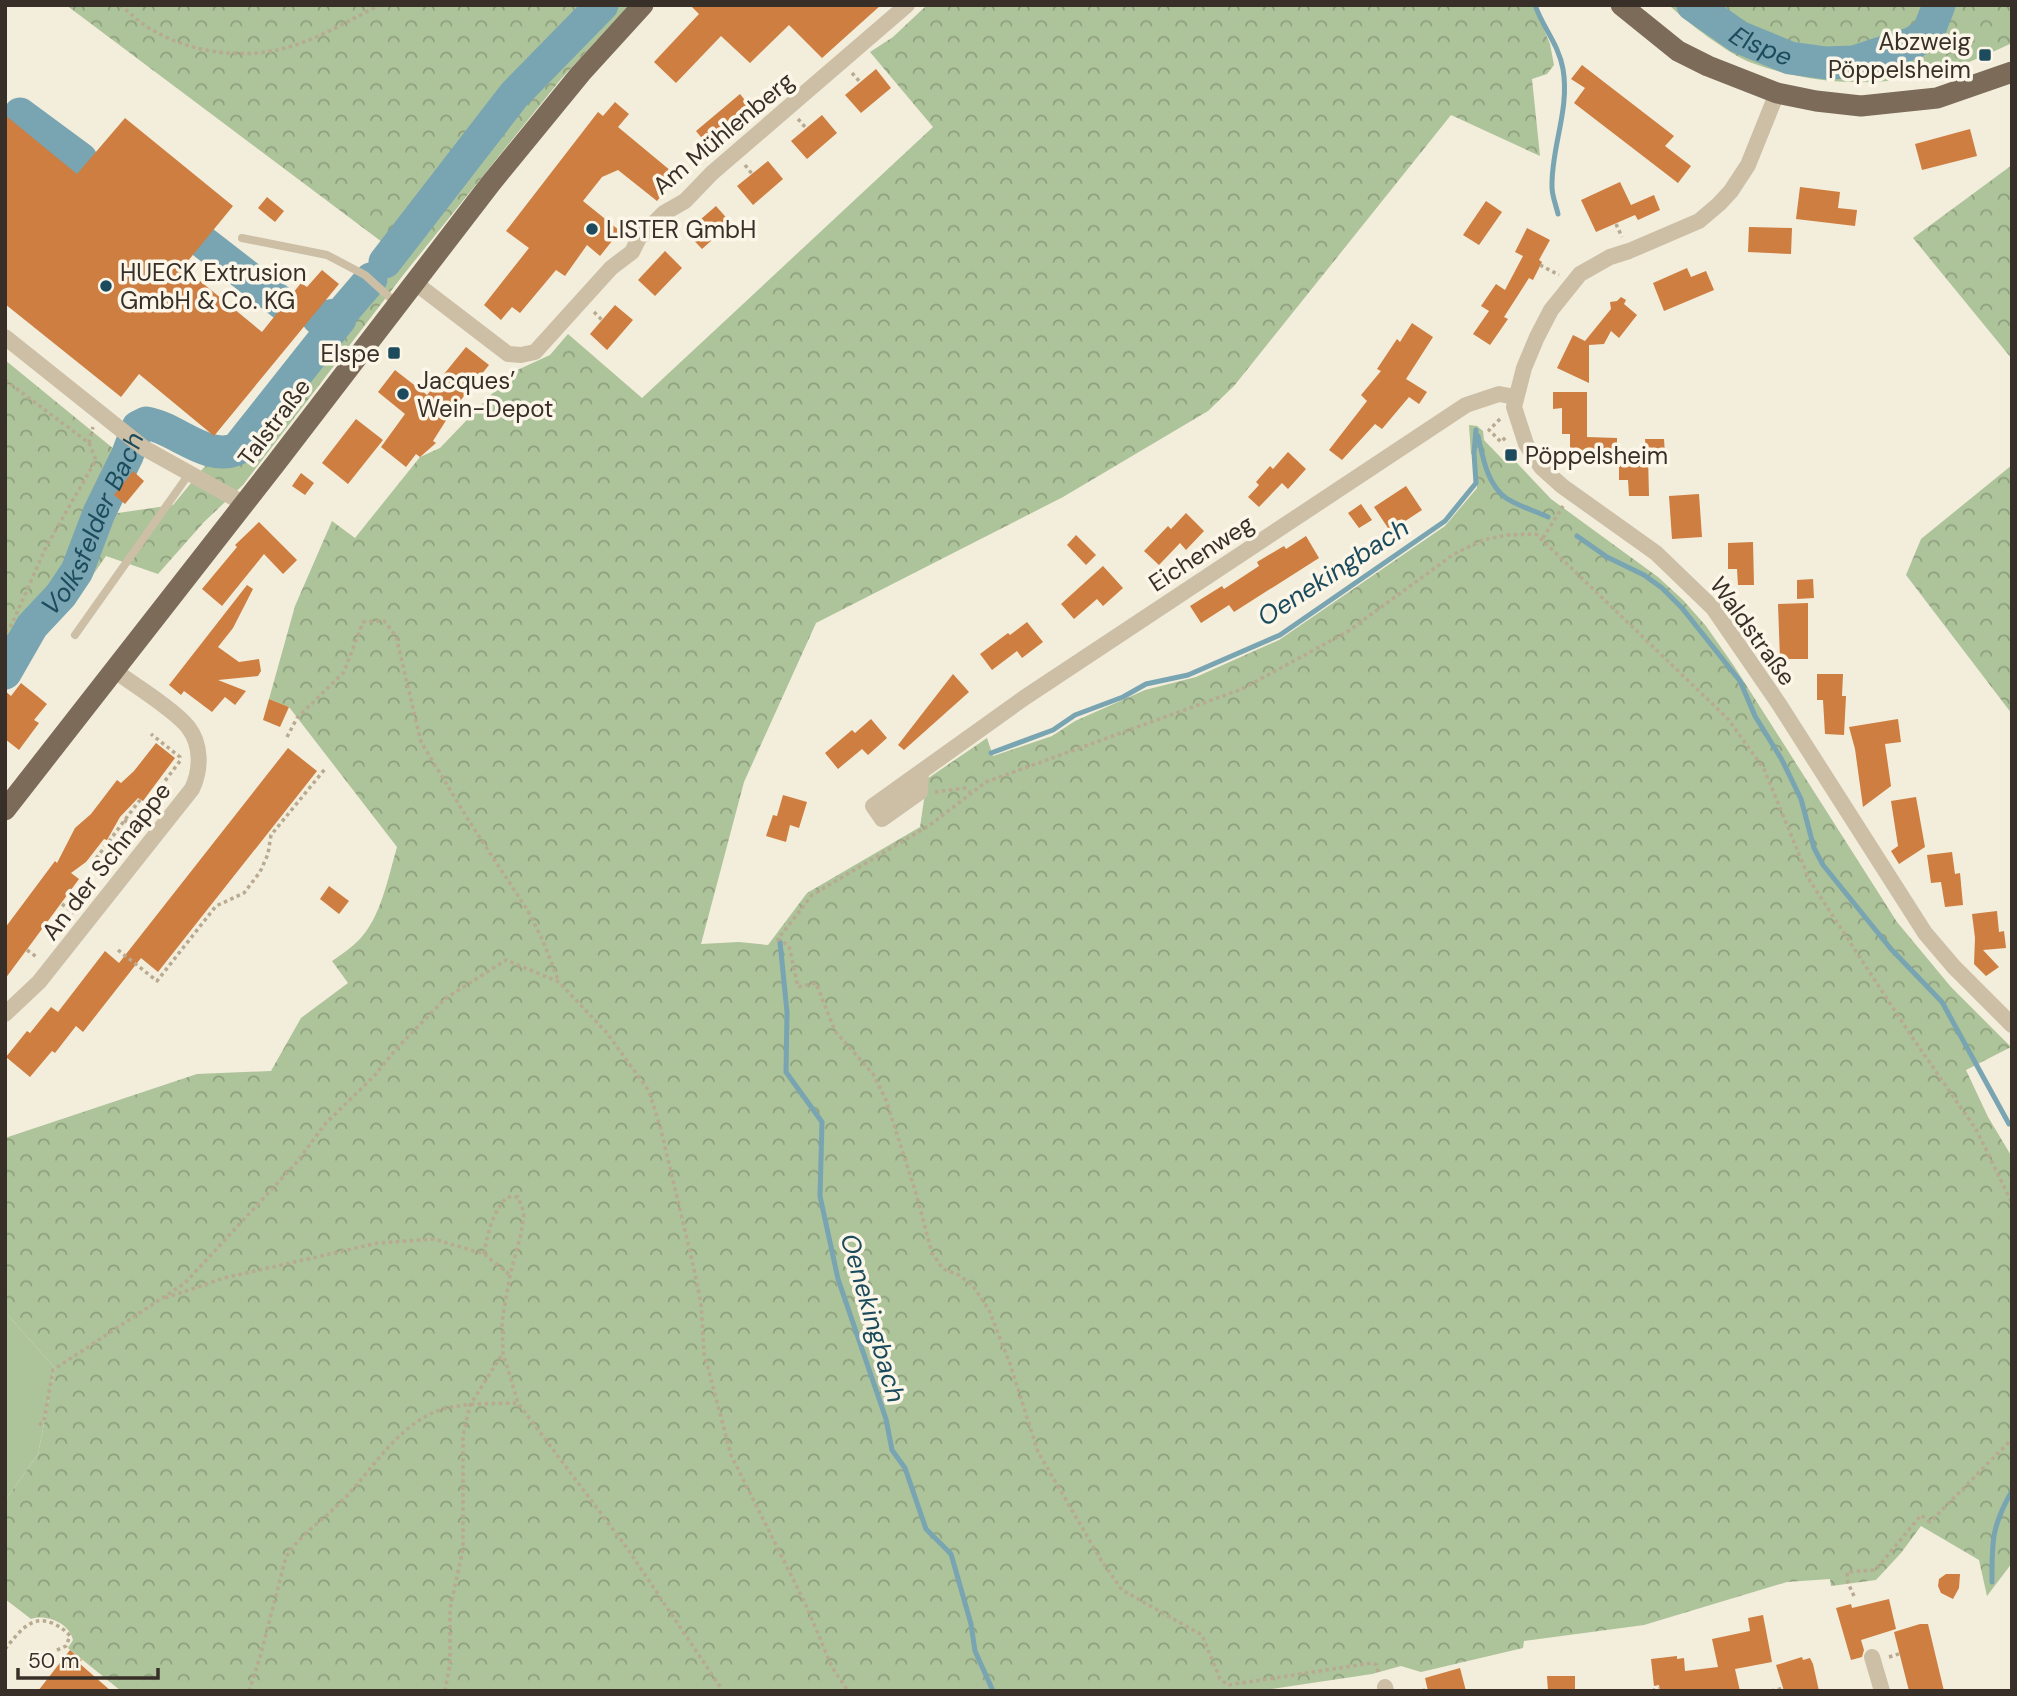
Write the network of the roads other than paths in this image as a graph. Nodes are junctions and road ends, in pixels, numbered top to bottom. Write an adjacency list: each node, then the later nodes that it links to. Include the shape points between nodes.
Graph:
1 (643, 5): 7 (main road, Talstraße, via 535,129)
2 (907, 5): 7 (street, Am Mühlenberg, via 685,201 664,213 535,352 508,354)
3 (1621, 5): 5 (main road, via 1678,51)
4 (2012, 72): 5 (main road, via 1937,98 1897,104 1861,106)
5 (1777, 93): 10 (street, via 1748,165 1719,204 1699,220 1580,274 1551,310)
6 (242, 238): 8 (lane, via 327,255 365,275)
7 (414, 282): 8 (main road, Talstraße)
8 (397, 303): 12 (main road, Talstraße)
9 (5, 337): 11 (street, via 144,448)
10 (1515, 397): 15 (street, Eichenweg, via 1499,394 1465,405 1024,698); 18 (street, Waldstraße, via 1527,444 1541,467 1656,553 1713,608 1926,933)
11 (189, 474): 12 (street); 13 (lane)
12 (243, 503): 14 (main road, Talstraße)
13 (75, 635)
14 (115, 671): 16 (main road, Talstraße); 17 (street, An der Schnappe, via 188,727 198,753 197,778 50,969)
15 (921, 772): 15 (street, Eichenweg, via 920,792 881,819 873,806)
16 (5, 810)
17 (5, 1014)
18 (2012, 1025)
19 (1872, 1657): 20 (street)
20 (1882, 1691)

